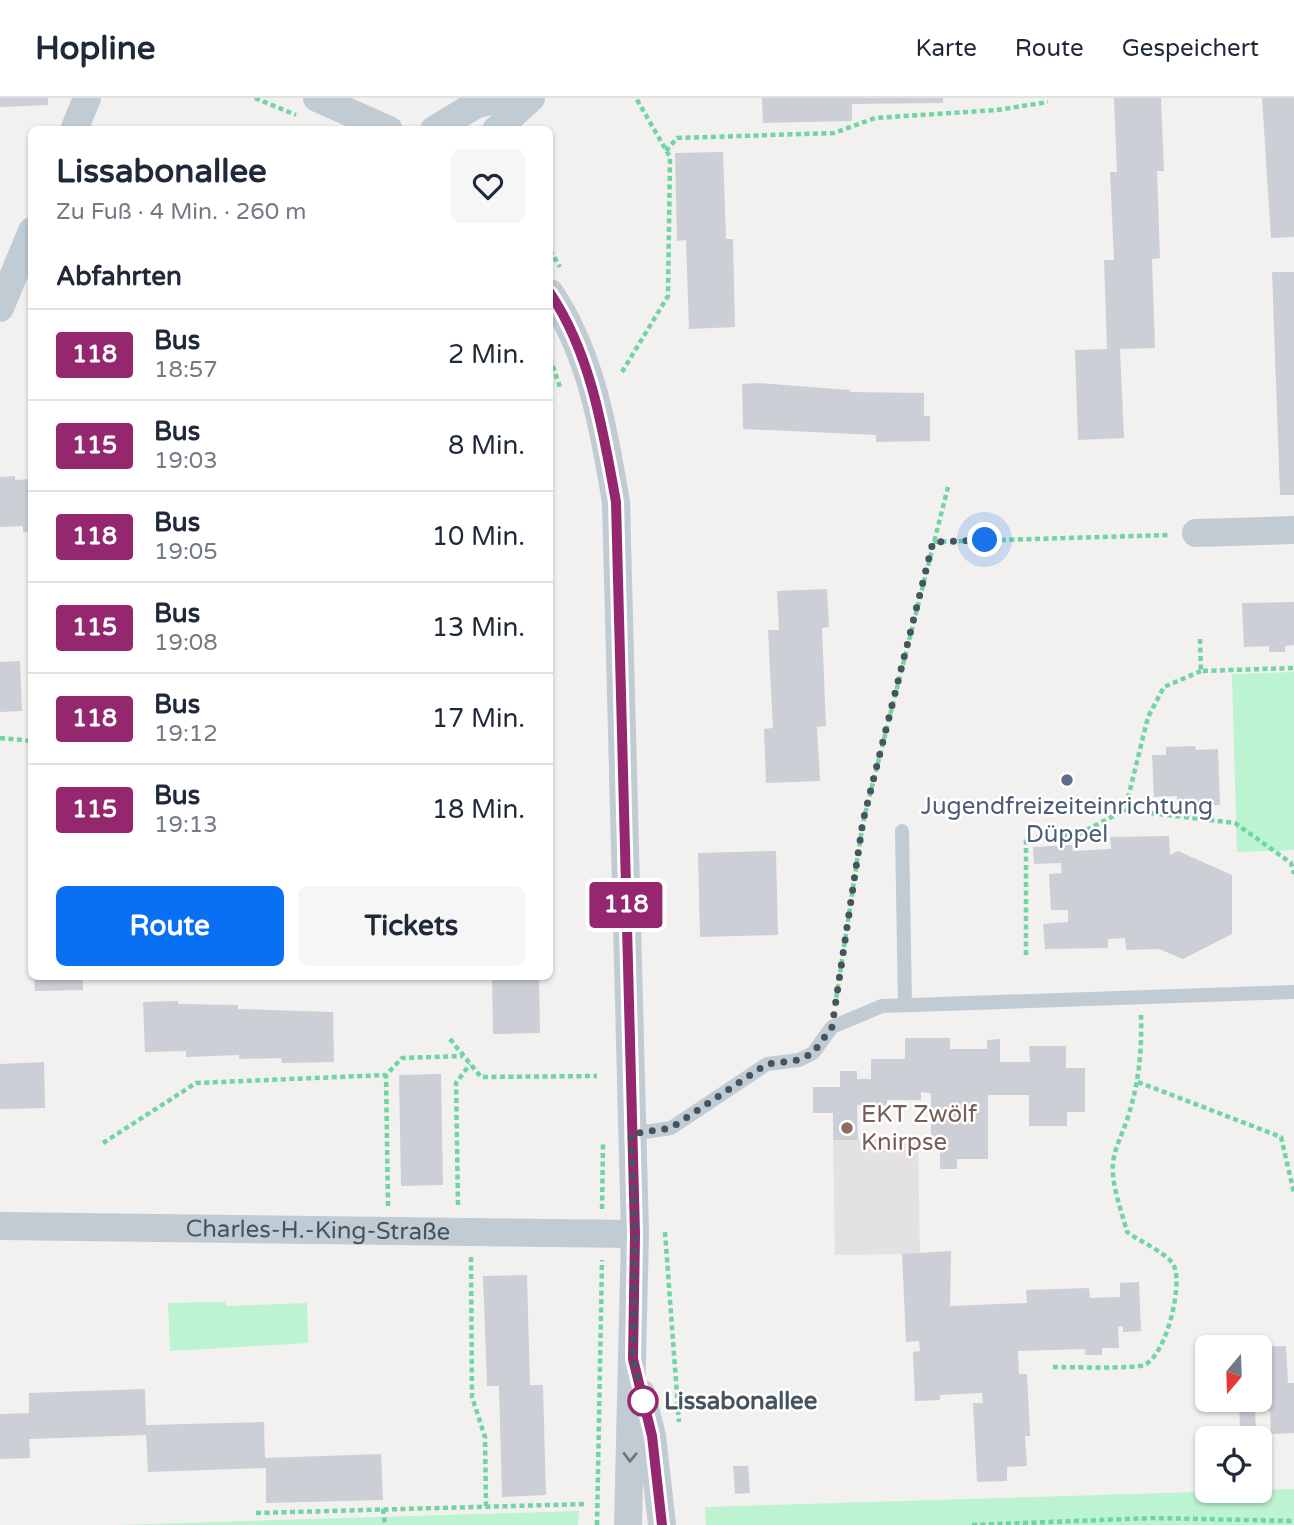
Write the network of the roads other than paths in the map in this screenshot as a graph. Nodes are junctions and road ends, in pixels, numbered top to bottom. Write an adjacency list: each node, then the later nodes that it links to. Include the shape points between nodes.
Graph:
1 (87, 98): 5 (street)
2 (317, 98): 6 (street)
3 (501, 98): 7 (street, via 475,105)
4 (531, 98): 8 (street)
5 (76, 126)
6 (380, 126)
7 (441, 126)
8 (500, 126)
9 (28, 241): 11 (street)
10 (553, 299): 17 (street, via 582,356 603,427 616,502)
11 (0, 308)
12 (1294, 530): 13 (street)
13 (1196, 533)
14 (902, 831): 16 (lane)
15 (1294, 992): 16 (lane)
16 (905, 1005): 17 (lane, via 868,1010 832,1027 813,1053 799,1060 767,1064 671,1128)
17 (631, 1134): 19 (street)
18 (0, 1226): 19 (street, Charles-H.-King-Straße)
19 (635, 1234): 20 (street)
20 (633, 1359): 21 (street, one-way to 21); 22 (street, via 652,1436)
21 (628, 1525)
22 (662, 1525)

